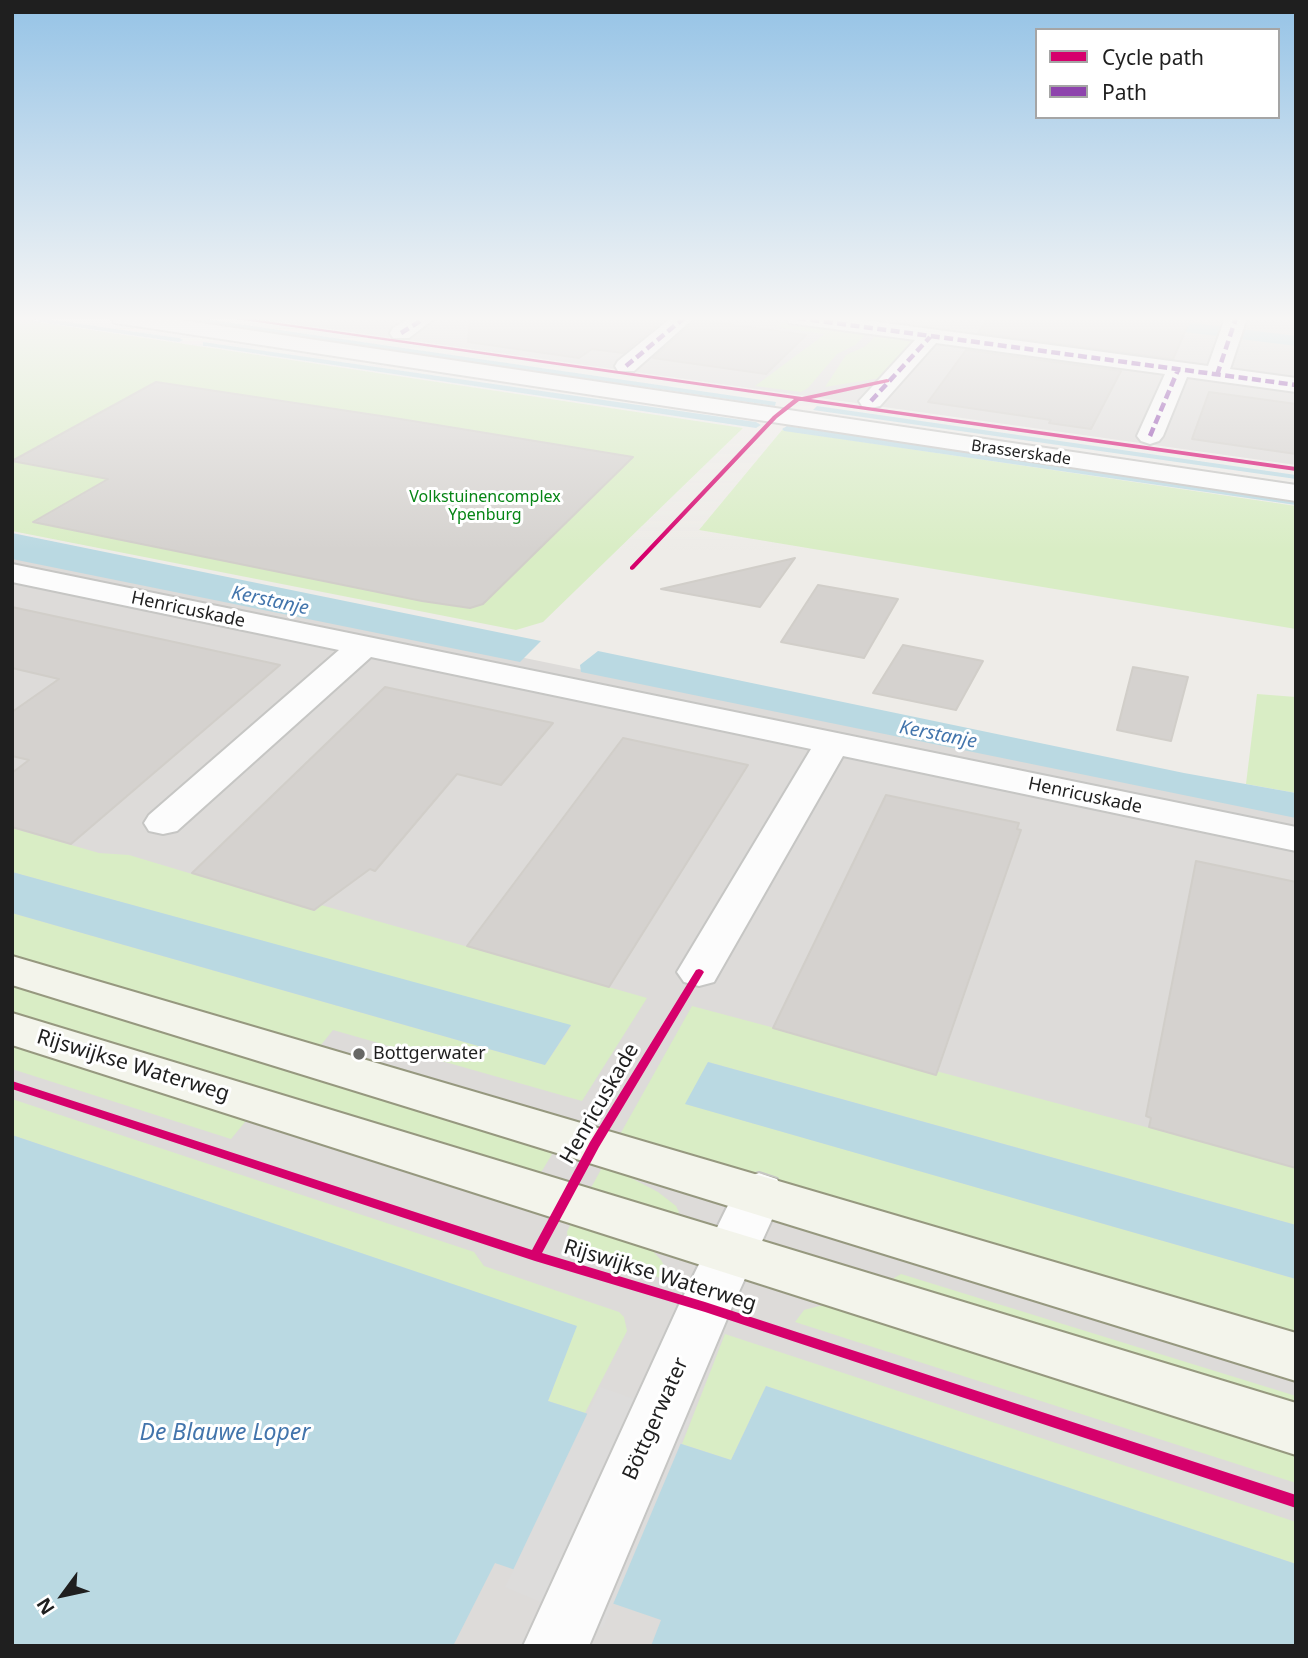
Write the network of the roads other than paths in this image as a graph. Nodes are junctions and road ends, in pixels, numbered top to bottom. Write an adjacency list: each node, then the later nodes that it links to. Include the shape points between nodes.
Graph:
1 (641, 395): 6 (street, Brasserskade)
2 (876, 395): 4 (street)
3 (1167, 395): 5 (street)
4 (871, 401)
5 (1150, 436)
6 (1296, 493)
7 (12, 573): 8 (street, Henricuskade)
8 (364, 646): 9 (street, Henricuskade); 10 (street)
9 (833, 743): 11 (street, Henricuskade); 13 (street)
10 (163, 823)
11 (1296, 839)
12 (12, 970): 15 (main road)
13 (699, 972)
14 (12, 1028): 16 (main road, Rijswijkse Waterweg)
15 (759, 1193): 16 (street, Böttgerwater); 17 (main road)
16 (730, 1253): 18 (main road, Rijswijkse Waterweg); 19 (street, Böttgerwater)
17 (1296, 1357)
18 (1296, 1429)
19 (563, 1629)

